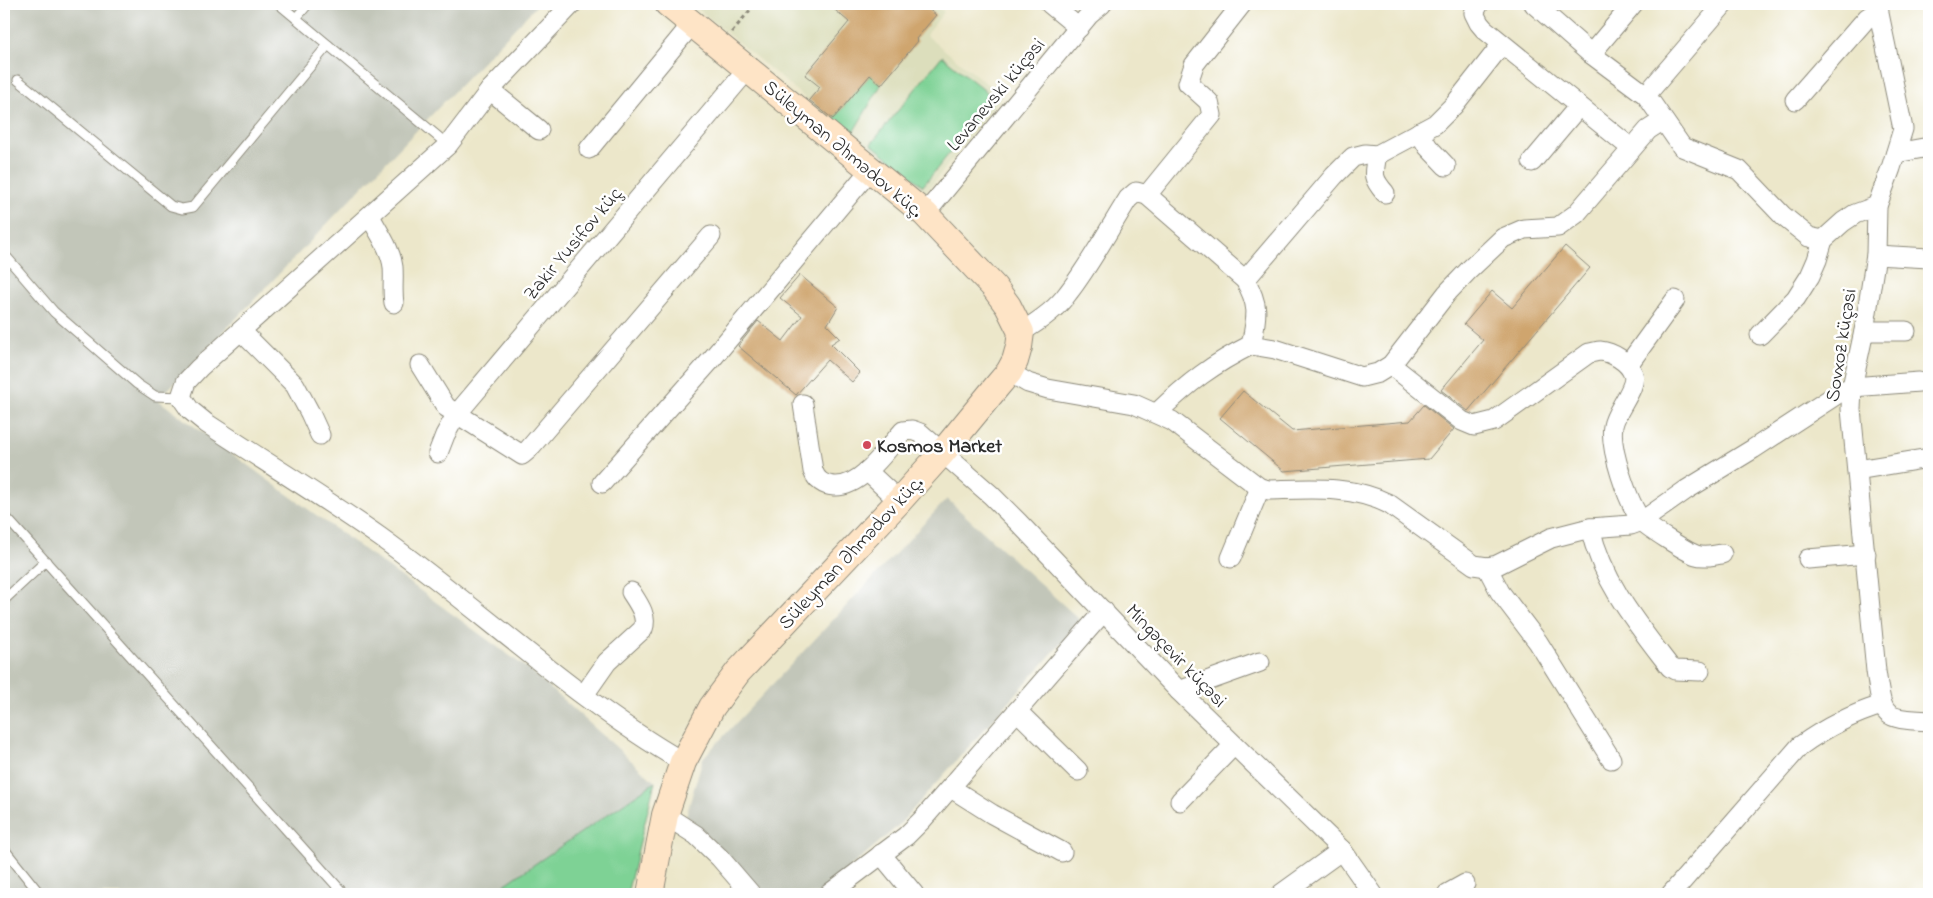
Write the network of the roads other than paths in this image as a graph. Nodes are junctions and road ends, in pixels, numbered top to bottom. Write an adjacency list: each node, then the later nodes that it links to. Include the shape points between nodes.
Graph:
1 (279, 4): 13 (lane)
2 (308, 4): 13 (lane)
3 (572, 4): 21 (street)
4 (668, 4): 14 (street, Süleyman Əhmədov küç.)
5 (1050, 4): 15 (street)
6 (1102, 4): 15 (street, Levanevski küçəsi)
7 (1242, 4): 38 (street, via 1194,65 1188,83 1210,102 1212,115)
8 (1478, 4): 16 (street, via 1474,13 1478,23)
9 (1534, 4): 18 (street)
10 (1633, 4): 18 (street)
11 (1724, 4): 22 (street)
12 (1878, 7): 23 (street); 32 (street, Sovxoz küçəsi, via 1903,129)
13 (296, 18): 17 (lane)
14 (692, 24): 19 (street, Süleyman Əhmədov küç.); 31 (street)
15 (1079, 28): 40 (street, Levanevski küçəsi)
16 (1502, 44): 24 (street); 27 (street, via 1454,105 1435,124)
17 (328, 45): 20 (lane, via 193,207 182,210 171,206); 28 (lane)
18 (1591, 54): 22 (street)
19 (748, 69): 36 (street, Süleyman Əhmədov küç.); 65 (street, Zakir Yusifov küç)
20 (18, 80)
21 (490, 90): 26 (street); 28 (street)
22 (1646, 95): 25 (street)
23 (1795, 100)
24 (1579, 106): 30 (street); 34 (street)
25 (1662, 121): 30 (street); 43 (street, via 1682,147 1739,170 1783,216 1809,237)
26 (539, 130)
27 (1419, 132): 33 (street); 35 (street)
28 (448, 145): 41 (street)
29 (1929, 147): 32 (street)
30 (1631, 148): 57 (street, via 1566,222 1558,227 1524,228 1503,238 1447,293)
31 (589, 149)
32 (1896, 153): 39 (street, Sovxoz küçəsi)
33 (1376, 156): 37 (street, via 1373,175); 47 (street, via 1353,157)
34 (1532, 162)
35 (1446, 166)
36 (871, 169): 40 (street, Süleyman Əhmədov küç.); 72 (street)
37 (1385, 193)
38 (1147, 195): 47 (street); 53 (street, via 1136,192 1128,199 1068,294)
39 (1877, 206): 43 (street, via 1855,214); 45 (street, Sovxoz küçəsi)
40 (924, 214): 53 (street, Süleyman Əhmədov küç., via 994,287)
41 (370, 216): 49 (street, via 393,267 391,290); 50 (street)
42 (711, 236): 65 (street, via 522,455)
43 (1823, 240): 54 (street, via 1810,276 1796,298)
44 (4, 254): 62 (lane, via 54,312 136,384 155,396)
45 (1876, 255): 46 (street); 51 (street, Sovxoz küçəsi)
46 (1929, 258)
47 (1245, 280): 55 (street, via 1257,309)
48 (1675, 300): 58 (street)
49 (394, 303)
50 (241, 331): 62 (street, via 186,382); 66 (street, via 295,385)
51 (1864, 331): 52 (street); 61 (street, Sovxoz küçəsi)
52 (1906, 331)
53 (1021, 332): 59 (street, Süleyman Əhmədov küç.)
54 (1760, 335)
55 (1251, 345): 57 (street, via 1275,349 1362,377); 64 (street, via 1221,359)
56 (420, 365): 65 (street, via 439,398)
57 (1391, 365): 58 (street, via 1462,421 1474,426 1494,422 1589,353 1600,351)
58 (1628, 365): 76 (street, via 1634,375 1633,385 1613,426 1614,454)
59 (1008, 372): 64 (street, via 1048,389 1134,404); 68 (street, Süleyman Əhmədov küç.)
60 (1919, 382): 61 (street)
61 (1852, 388): 70 (street, Sovxoz küçəsi); 76 (street, via 1842,391)
62 (181, 397): 90 (street, via 190,410 206,423 380,537)
63 (803, 404): 71 (street, via 816,479 827,486 841,486)
64 (1157, 413): 73 (street)
65 (456, 415): 67 (street, Zakir Yusifov küç)
66 (320, 435)
67 (438, 453)
68 (942, 453): 71 (street, Mingəçevir küçəsi, via 920,433 903,431); 74 (street, Süleyman Əhmədov küç.); 86 (street, Mingəçevir küçəsi, via 1019,523)
69 (1923, 459): 70 (street)
70 (1857, 470): 79 (street, Sovxoz küçəsi)
71 (867, 471): 74 (street)
72 (602, 483)
73 (1260, 488): 80 (street); 83 (street, via 1325,488 1377,498 1459,556 1474,565)
74 (899, 501): 96 (street, Süleyman Əhmədov küç., via 738,672 712,707)
75 (4, 515): 82 (lane)
76 (1642, 520): 77 (street, via 1631,525); 78 (street, via 1694,554 1705,557)
77 (1590, 528): 83 (street, via 1551,538); 88 (street, via 1602,565 1630,616 1670,667)
78 (1722, 554)
79 (1866, 554): 81 (street); 91 (street, Sovxoz küçəsi)
80 (1231, 558)
81 (1808, 560)
82 (46, 561): 85 (lane); 107 (lane)
83 (1487, 567): 95 (street, via 1500,592 1538,642)
84 (631, 592): 90 (street, via 643,614 643,629 607,662)
85 (4, 600)
86 (1104, 611): 89 (street, Mingəçevir küçəsi); 92 (street)
87 (1260, 662): 89 (street)
88 (1700, 671)
89 (1179, 691): 94 (street, Mingəçevir küçəsi)
90 (584, 695): 96 (street, via 653,745)
91 (1882, 705): 93 (street, via 1892,718); 115 (street, via 1840,721 1800,746)
92 (1017, 711): 97 (street); 98 (street)
93 (1929, 721)
94 (1234, 745): 99 (street); 102 (street, Mingəçevir küçəsi)
95 (1611, 759)
96 (683, 762): 100 (street, Süleyman Əhmədov küç.)
97 (1078, 771)
98 (951, 788): 103 (street); 104 (street, via 906,836)
99 (1180, 801)
100 (665, 816): 108 (street, Süleyman Əhmədov küç.); 109 (street, via 696,836)
101 (4, 849): 106 (lane)
102 (1342, 850): 112 (street); 113 (street, Mingəçevir küçəsi)
103 (1062, 852)
104 (881, 854): 110 (street); 111 (street)
105 (1465, 884): 114 (street)
106 (40, 894)
107 (344, 894)
108 (650, 894)
109 (751, 894)
110 (828, 894)
111 (914, 894)
112 (1281, 894)
113 (1373, 894)
114 (1447, 894)
115 (1671, 894)

